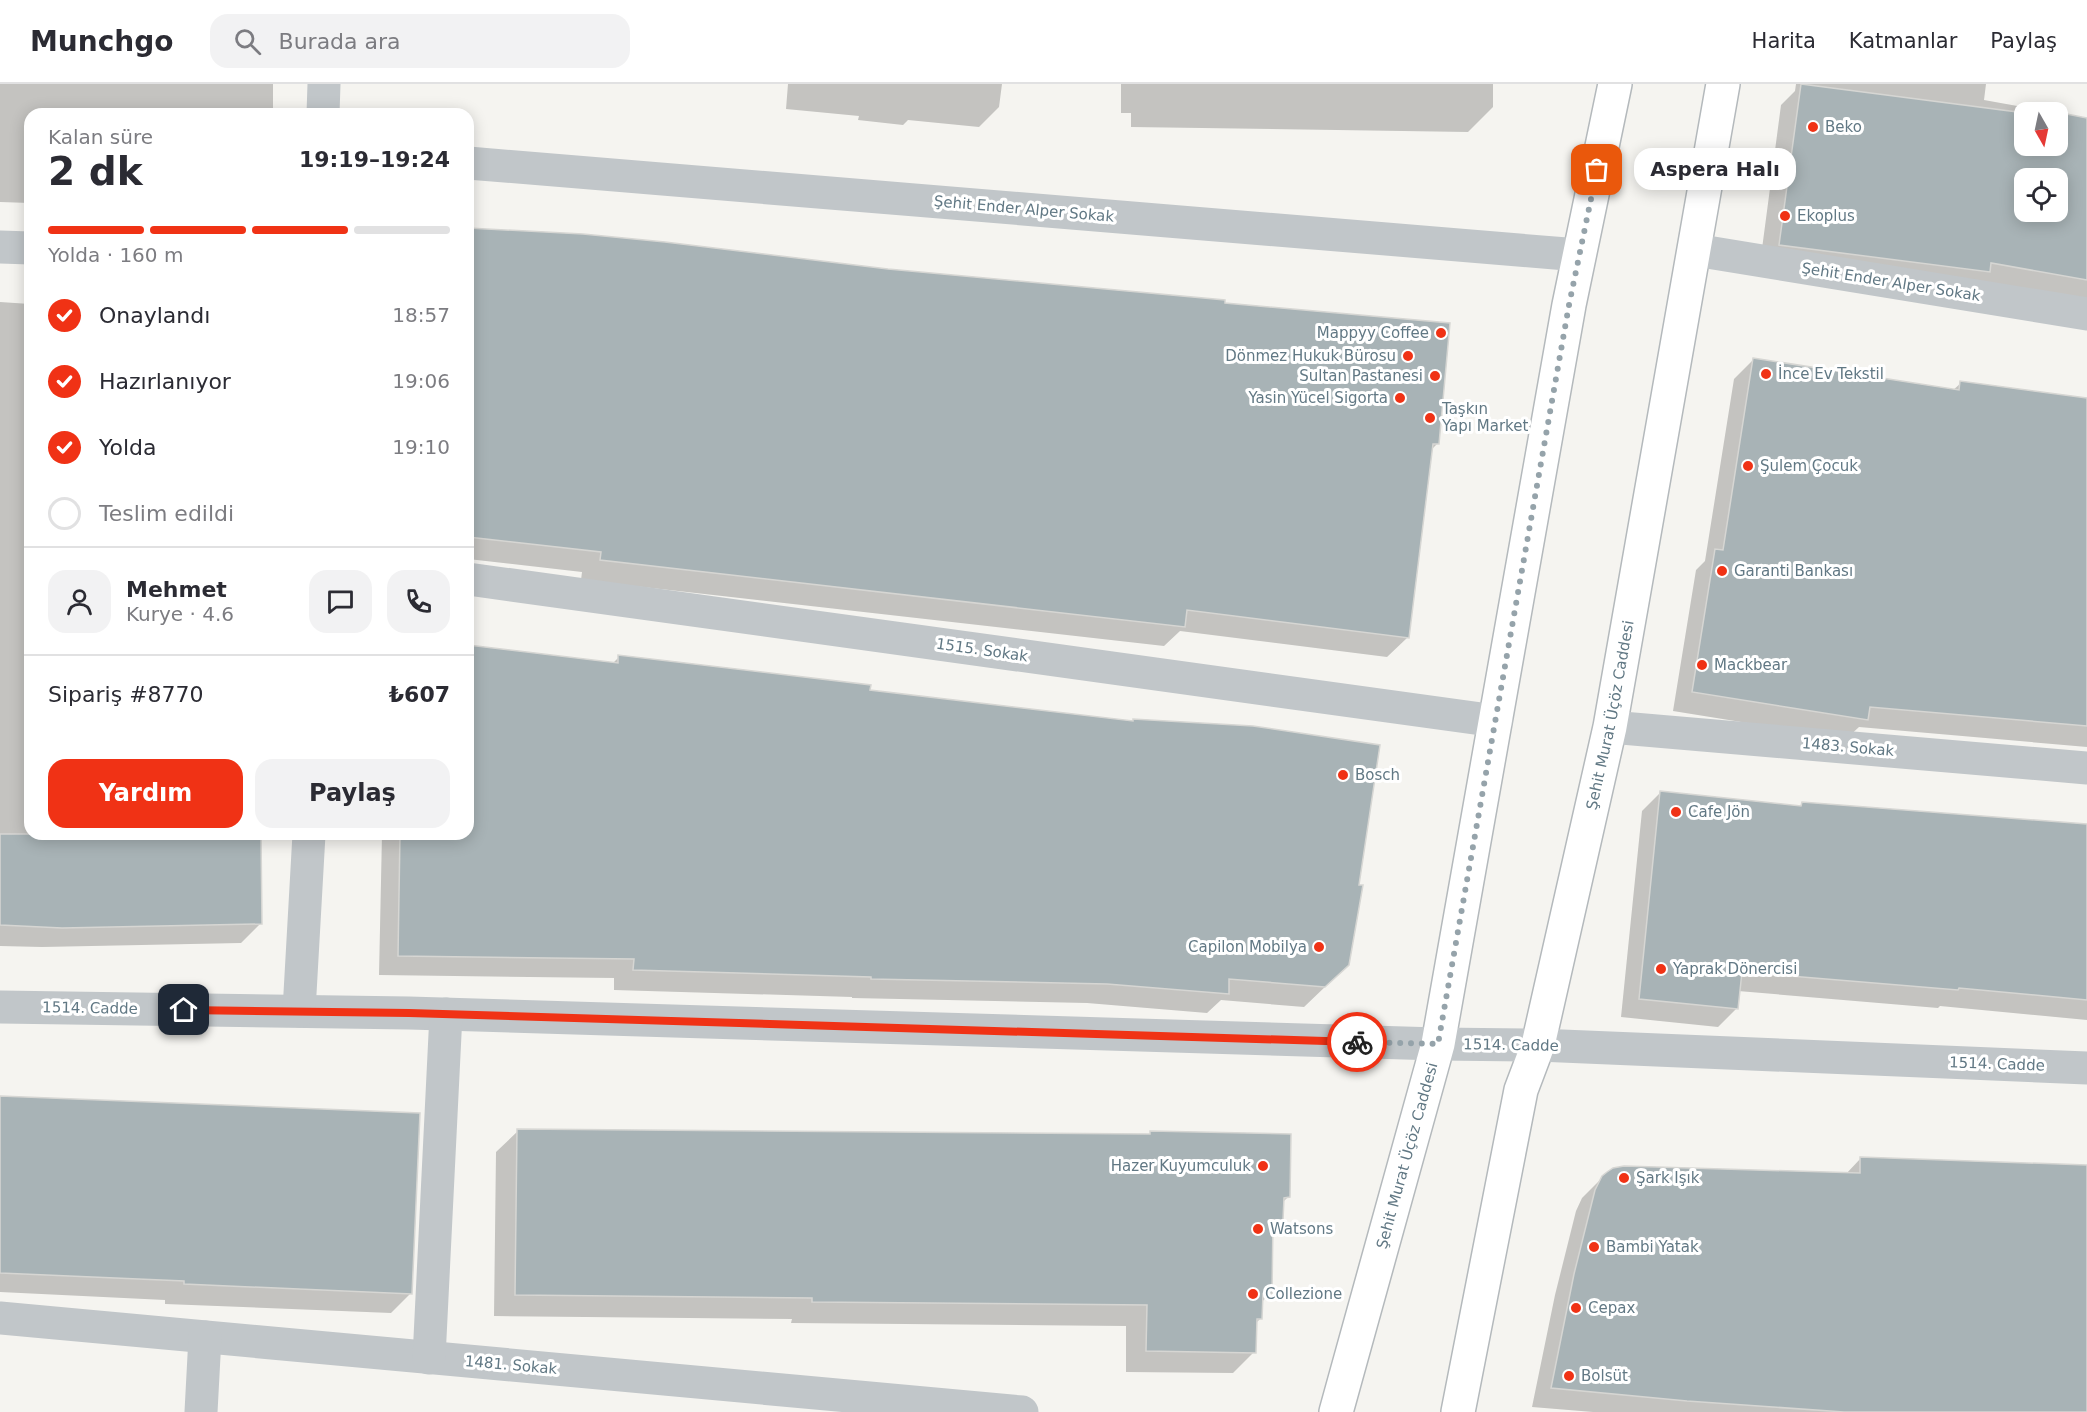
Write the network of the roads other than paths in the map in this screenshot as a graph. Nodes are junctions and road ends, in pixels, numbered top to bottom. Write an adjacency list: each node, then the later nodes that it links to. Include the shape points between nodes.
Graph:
1 (324, 84): 4 (street)
2 (1615, 84): 9 (main road, Şehit Murat Üçöz Caddesi)
3 (1723, 84): 8 (main road, Şehit Murat Üçöz Caddesi)
4 (323, 108)
5 (474, 163): 9 (street, Şehit Ender Alper Sokak)
6 (0, 247): 7 (street)
7 (24, 248)
8 (1695, 250): 10 (street, Şehit Ender Alper Sokak); 13 (main road, Şehit Murat Üçöz Caddesi)
9 (1579, 255): 12 (main road, Şehit Murat Üçöz Caddesi)
10 (2087, 314)
11 (474, 580): 12 (street, 1515. Sokak)
12 (1496, 722): 19 (main road, Şehit Murat Üçöz Caddesi)
13 (1610, 727): 14 (street, 1483. Sokak); 20 (main road, Şehit Murat Üçöz Caddesi)
14 (2087, 768)
15 (309, 840): 17 (street)
16 (0, 1007): 17 (street, 1514. Cadde)
17 (299, 1011): 18 (street, 1514. Cadde)
18 (446, 1014): 19 (street, 1514. Cadde); 24 (street)
19 (1438, 1044): 20 (street, 1514. Cadde); 28 (main road, Şehit Murat Üçöz Caddesi)
20 (1538, 1045): 21 (street, 1514. Cadde); 29 (main road, Şehit Murat Üçöz Caddesi, via 1521,1090)
21 (2087, 1068)
22 (0, 1318): 23 (street, 1481. Sokak)
23 (205, 1337): 24 (street, 1481. Sokak); 26 (street)
24 (429, 1358): 25 (street, 1481. Sokak)
25 (778, 1401): 27 (street, 1481. Sokak)
26 (201, 1412)
27 (1022, 1412)
28 (1336, 1412)
29 (1458, 1412)

